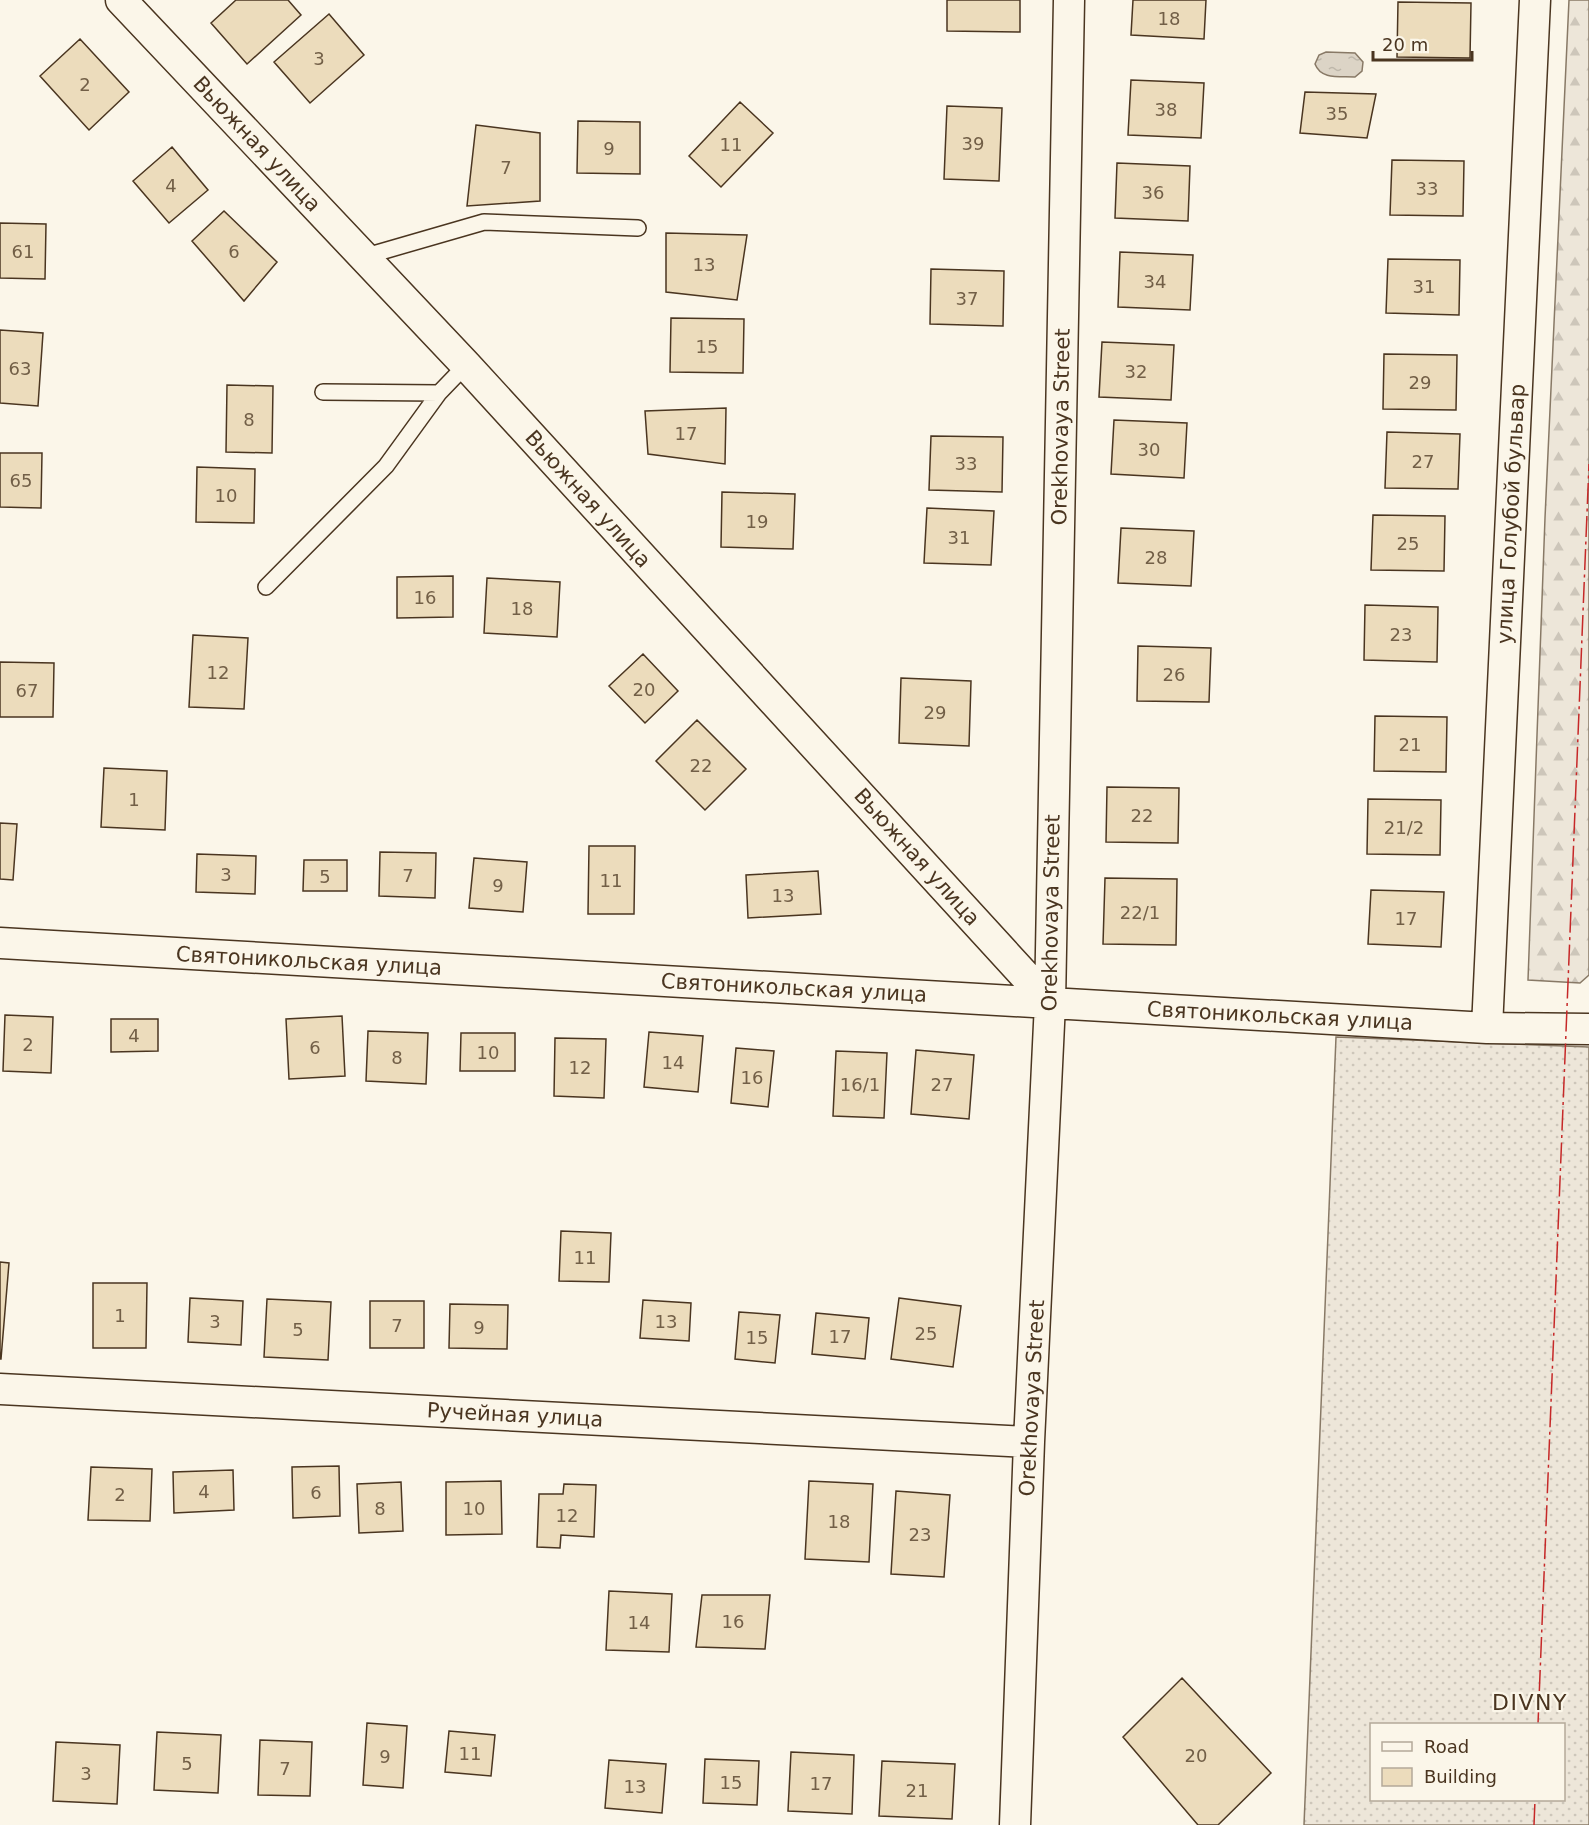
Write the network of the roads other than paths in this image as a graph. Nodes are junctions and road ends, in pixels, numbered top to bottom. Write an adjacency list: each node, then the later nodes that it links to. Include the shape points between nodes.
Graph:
1 (121, 0): 5 (street, Вьюжная улица)
2 (1069, 0): 11 (street, Orekhovaya Street)
3 (1535, 0): 12 (street, улица Голубой бульвар)
4 (638, 228): 5 (lane, via 484,222)
5 (363, 256): 6 (street, Вьюжная улица)
6 (466, 365): 8 (lane); 11 (street, Вьюжная улица)
7 (323, 392): 8 (lane)
8 (439, 393): 9 (lane, via 386,466)
9 (266, 587)
10 (0, 944): 11 (street, Святоникольская улица)
11 (1050, 1003): 12 (street, Святоникольская улица); 15 (street, Orekhovaya Street)
12 (1487, 1028): 13 (street, Святоникольская улица)
13 (1589, 1029)
14 (0, 1389): 15 (street, Ручейная улица)
15 (1029, 1442): 16 (street, Orekhovaya Street)
16 (1016, 1825)

